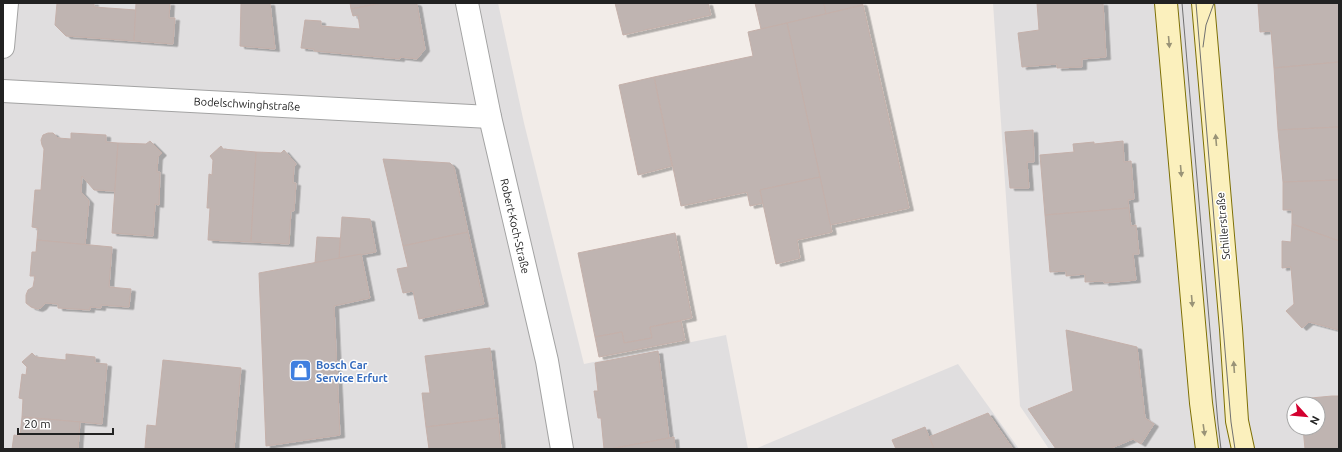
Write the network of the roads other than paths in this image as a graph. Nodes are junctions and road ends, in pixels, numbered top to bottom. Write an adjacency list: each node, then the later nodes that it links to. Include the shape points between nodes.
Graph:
1 (7, 3): 5 (street)
2 (466, 3): 7 (street, Robert-Koch-Straße)
3 (1166, 3): 9 (main road, one-way to 9)
4 (1204, 3): 10 (main road, Schillerstraße, one-way to 4, via 1237,421)
5 (3, 47)
6 (3, 90): 7 (street, Bodelschwinghstraße)
7 (490, 117): 8 (street, Robert-Koch-Straße, via 547,361)
8 (562, 449)
9 (1207, 449)
10 (1243, 449)

